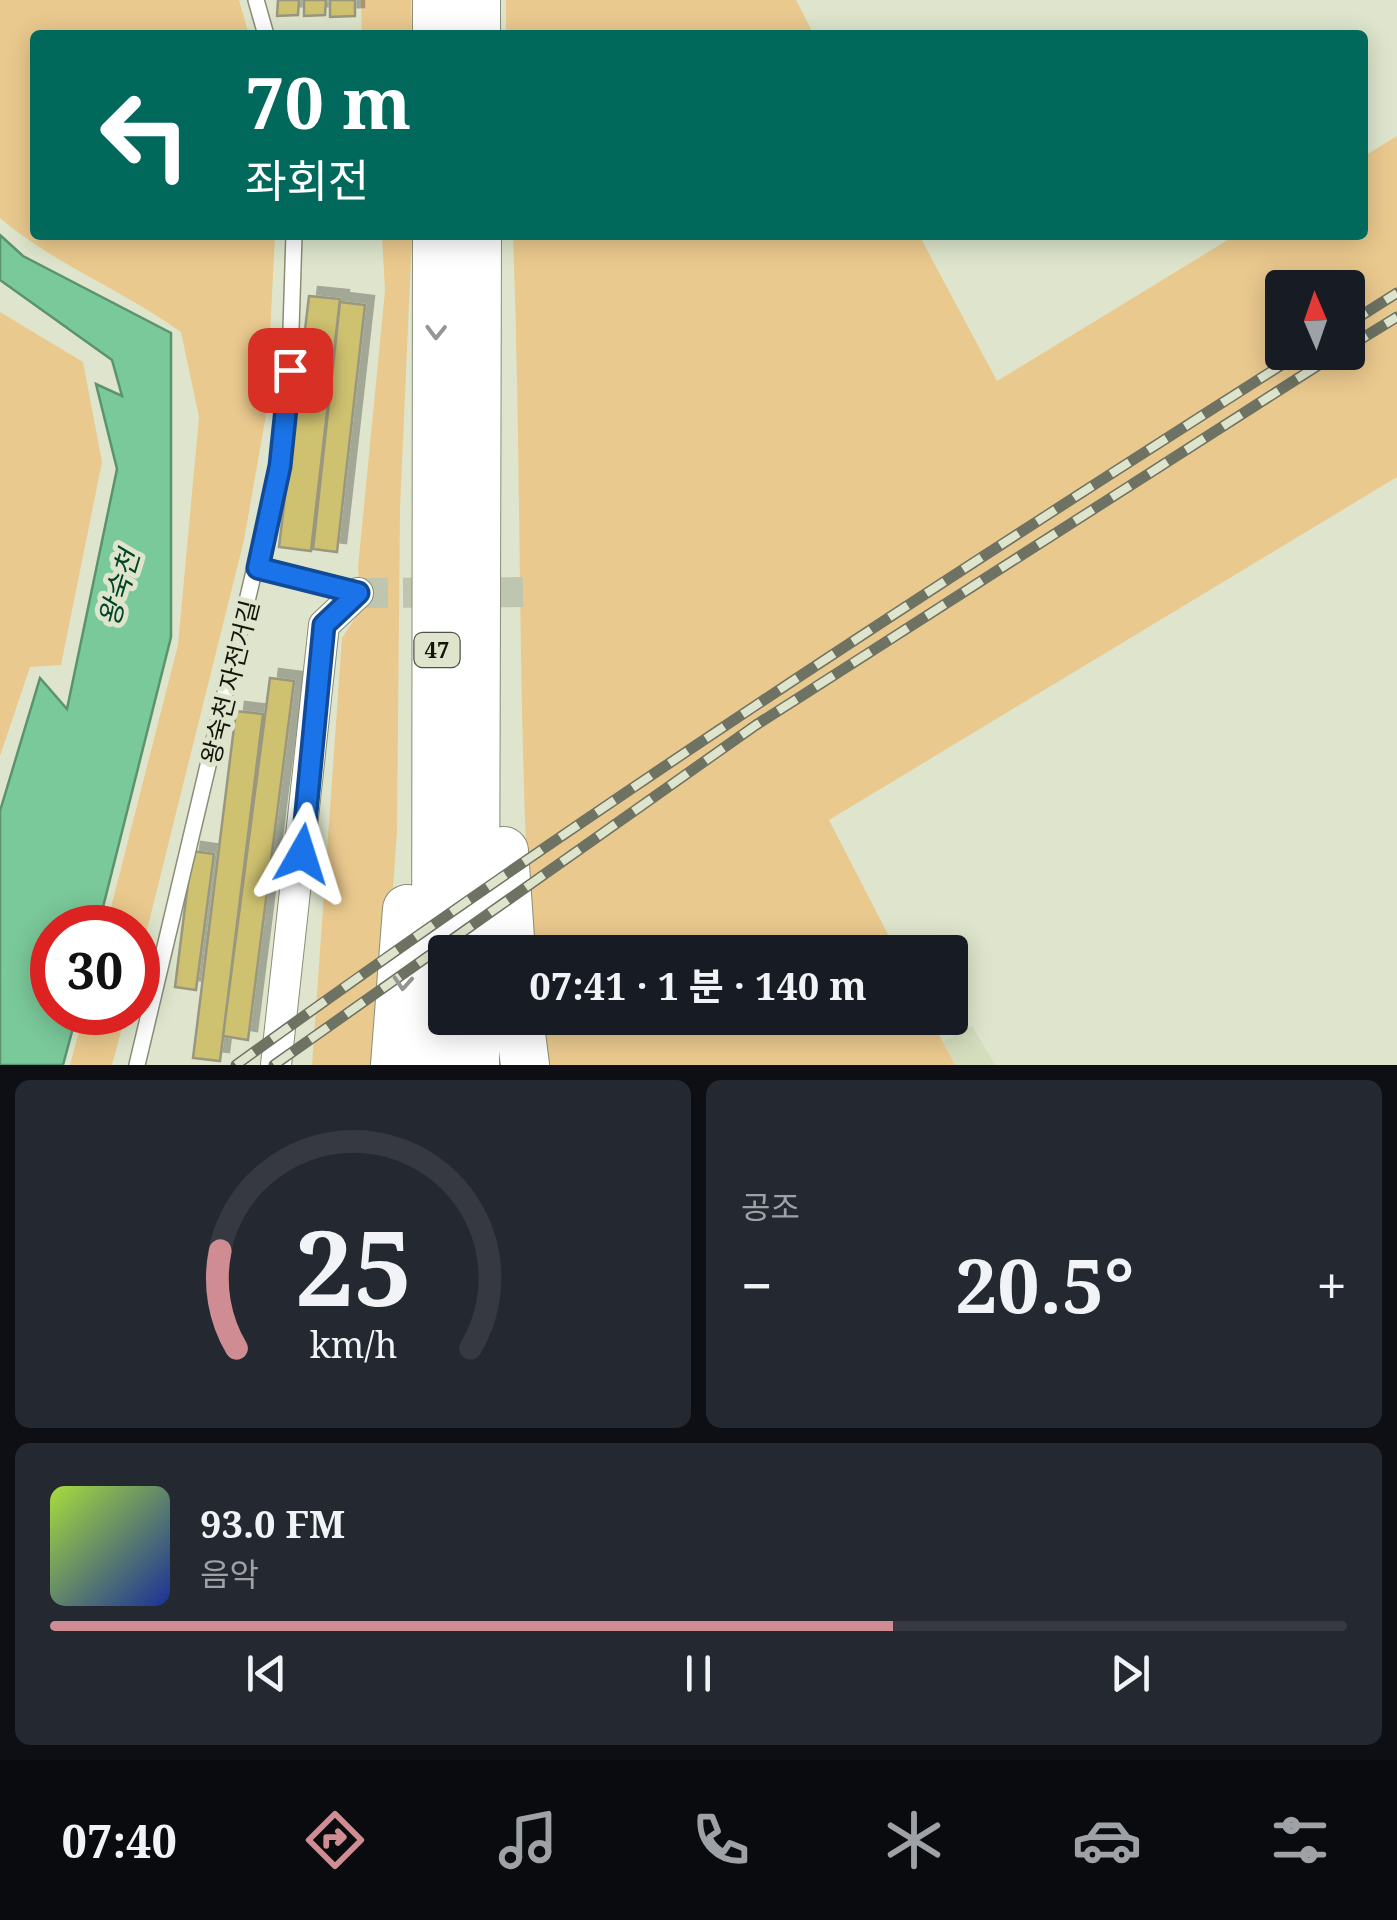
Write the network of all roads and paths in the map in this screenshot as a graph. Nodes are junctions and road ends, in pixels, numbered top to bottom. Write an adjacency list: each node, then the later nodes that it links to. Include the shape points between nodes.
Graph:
1 (256, 0): 4 (lane)
2 (437, 0): 5 (highway)
3 (476, 0): 6 (highway)
4 (265, 30)
5 (437, 30)
6 (476, 30)
7 (294, 240): 11 (lane, 왕숙천 자전거길, via 290,392)
8 (437, 240): 10 (highway, 47, one-way to 10)
9 (476, 240): 10 (highway, 47)
10 (456, 431): 13 (highway, 47); 14 (highway); 19 (highway, one-way to 19); 20 (highway, 47)
11 (258, 568): 12 (lane); 17 (lane, 왕숙천 자전거길)
12 (358, 593): 18 (street, via 324,625)
13 (474, 935)
14 (508, 935)
15 (475, 1035): 21 (highway)
16 (521, 1035): 22 (highway)
17 (136, 1065)
18 (276, 1065)
19 (396, 1065)
20 (436, 1065)
21 (475, 1065)
22 (525, 1065)

